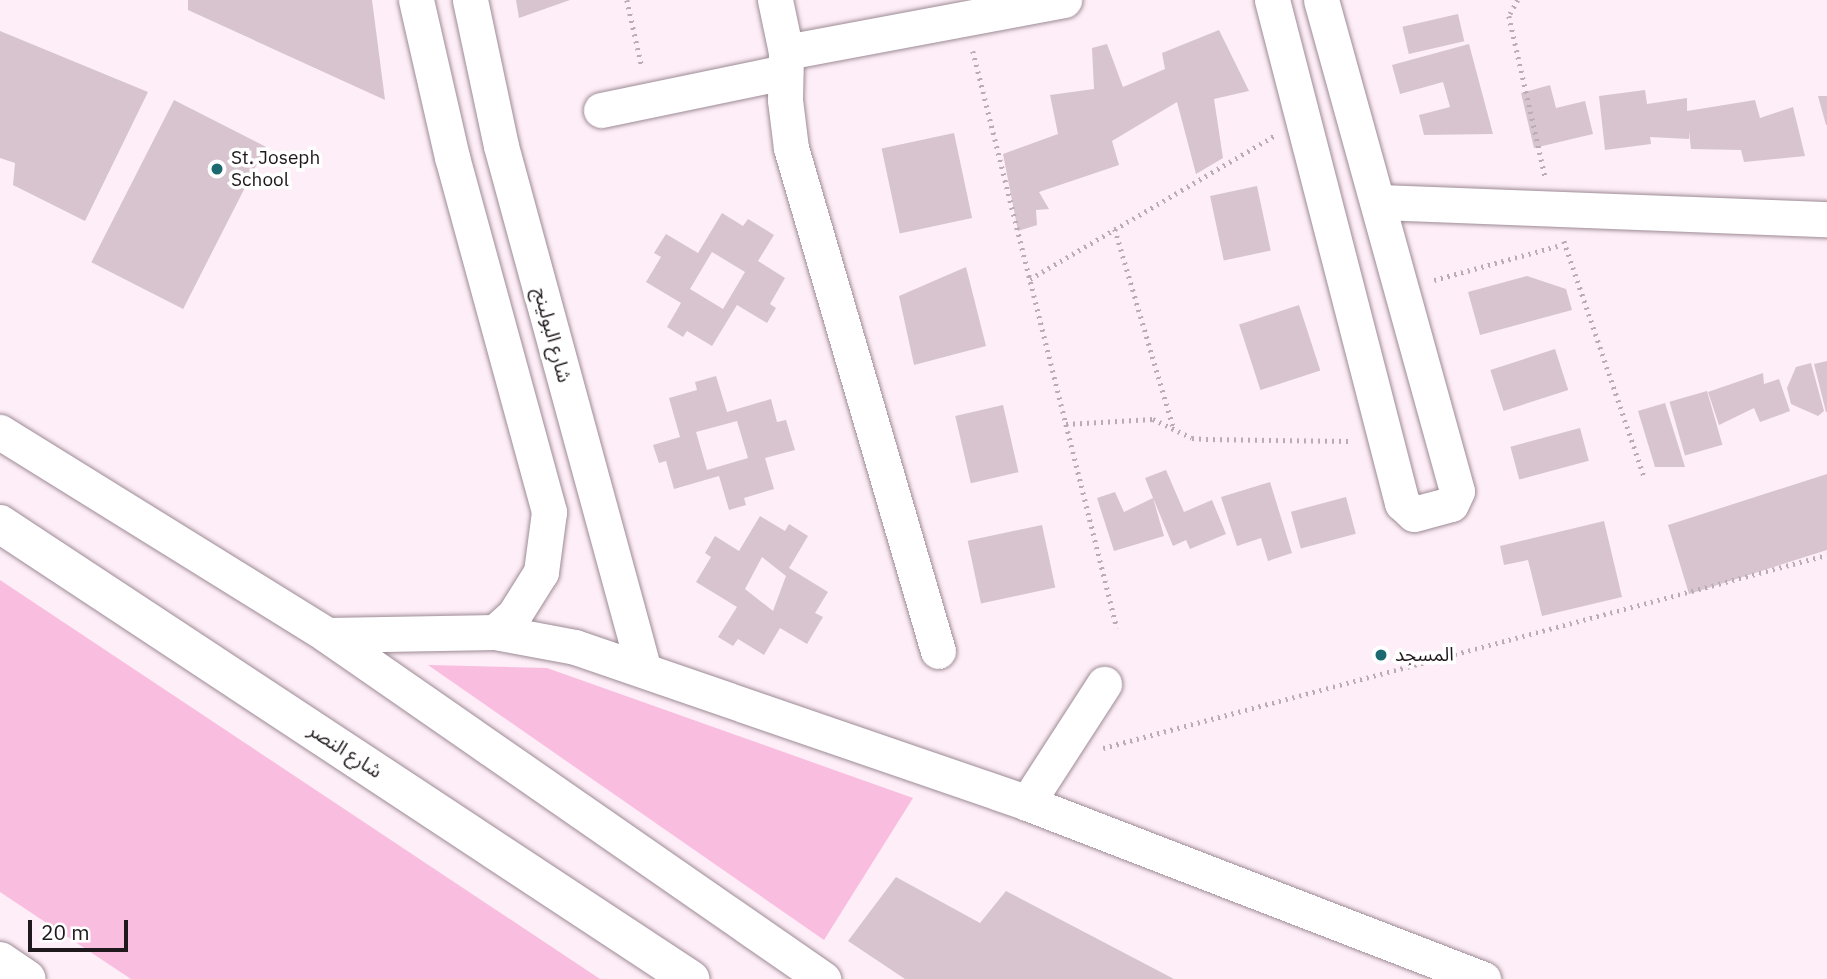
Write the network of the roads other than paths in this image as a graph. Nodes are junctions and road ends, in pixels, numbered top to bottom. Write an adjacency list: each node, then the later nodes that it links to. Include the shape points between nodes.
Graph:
1 (416, 0): 13 (street, via 452,157 549,512 541,572 514,615)
2 (470, 0): 16 (street, شارع البولينج, via 501,146)
3 (775, 0): 7 (street)
4 (1064, 0): 7 (street, via 965,18)
5 (1272, 0): 9 (street, via 1387,441 1408,511 1414,513 1451,504 1457,491)
6 (1321, 0): 9 (street)
7 (786, 62): 8 (street, via 650,102); 15 (street, via 792,148)
8 (601, 110)
9 (1378, 202): 10 (street)
10 (1827, 219)
11 (0, 432): 14 (street)
12 (0, 524): 22 (main road, شارع النصر)
13 (495, 632): 14 (street); 16 (street, via 575,646)
14 (327, 635): 23 (street)
15 (939, 651)
16 (643, 667): 18 (street)
17 (1104, 684): 18 (street)
18 (1027, 803): 20 (street)
19 (0, 961): 21 (main road)
20 (1416, 965): 24 (street)
21 (27, 979)
22 (690, 979)
23 (823, 979)
24 (1483, 979)

